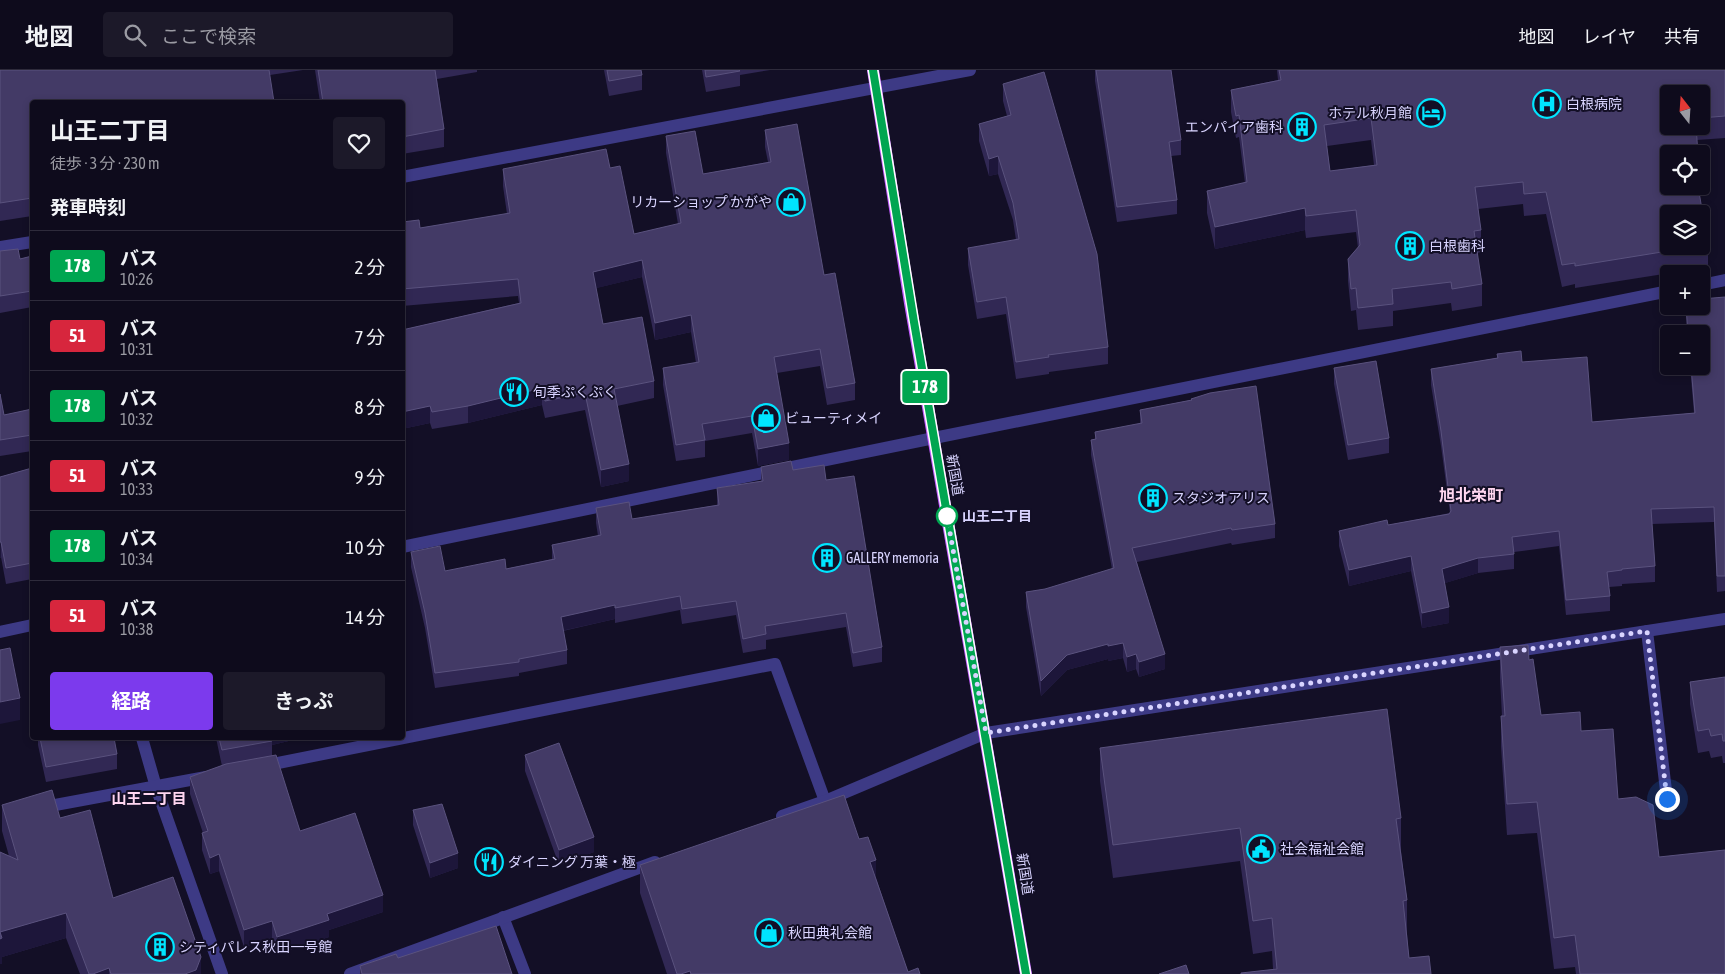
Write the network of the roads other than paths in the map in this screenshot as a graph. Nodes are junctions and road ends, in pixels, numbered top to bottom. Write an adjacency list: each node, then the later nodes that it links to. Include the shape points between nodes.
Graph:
1 (873, 70): 3 (main road, 新国道)
2 (970, 70): 3 (street)
3 (876, 87): 4 (street); 10 (main road, 新国道)
4 (405, 176)
5 (30, 242): 6 (street)
6 (0, 247)
7 (1725, 280): 8 (street)
8 (1710, 282)
9 (1660, 293): 10 (street)
10 (934, 438): 11 (street); 16 (main road, 新国道)
11 (405, 547)
12 (1725, 619): 14 (street)
13 (30, 625): 15 (street)
14 (1647, 631): 16 (street); 23 (street)
15 (0, 632)
16 (986, 733): 24 (street); 32 (main road, 新国道)
17 (405, 738): 24 (street, via 775,664)
18 (143, 740): 22 (street)
19 (394, 740): 20 (street)
20 (253, 768)
21 (214, 775): 22 (street)
22 (156, 787): 25 (street); 29 (street)
23 (1667, 799)
24 (825, 801): 26 (street)
25 (29, 810)
26 (770, 821)
27 (669, 857): 28 (street)
28 (504, 917): 30 (street); 31 (street)
29 (222, 974)
30 (350, 974)
31 (525, 974)
32 (1026, 974)

